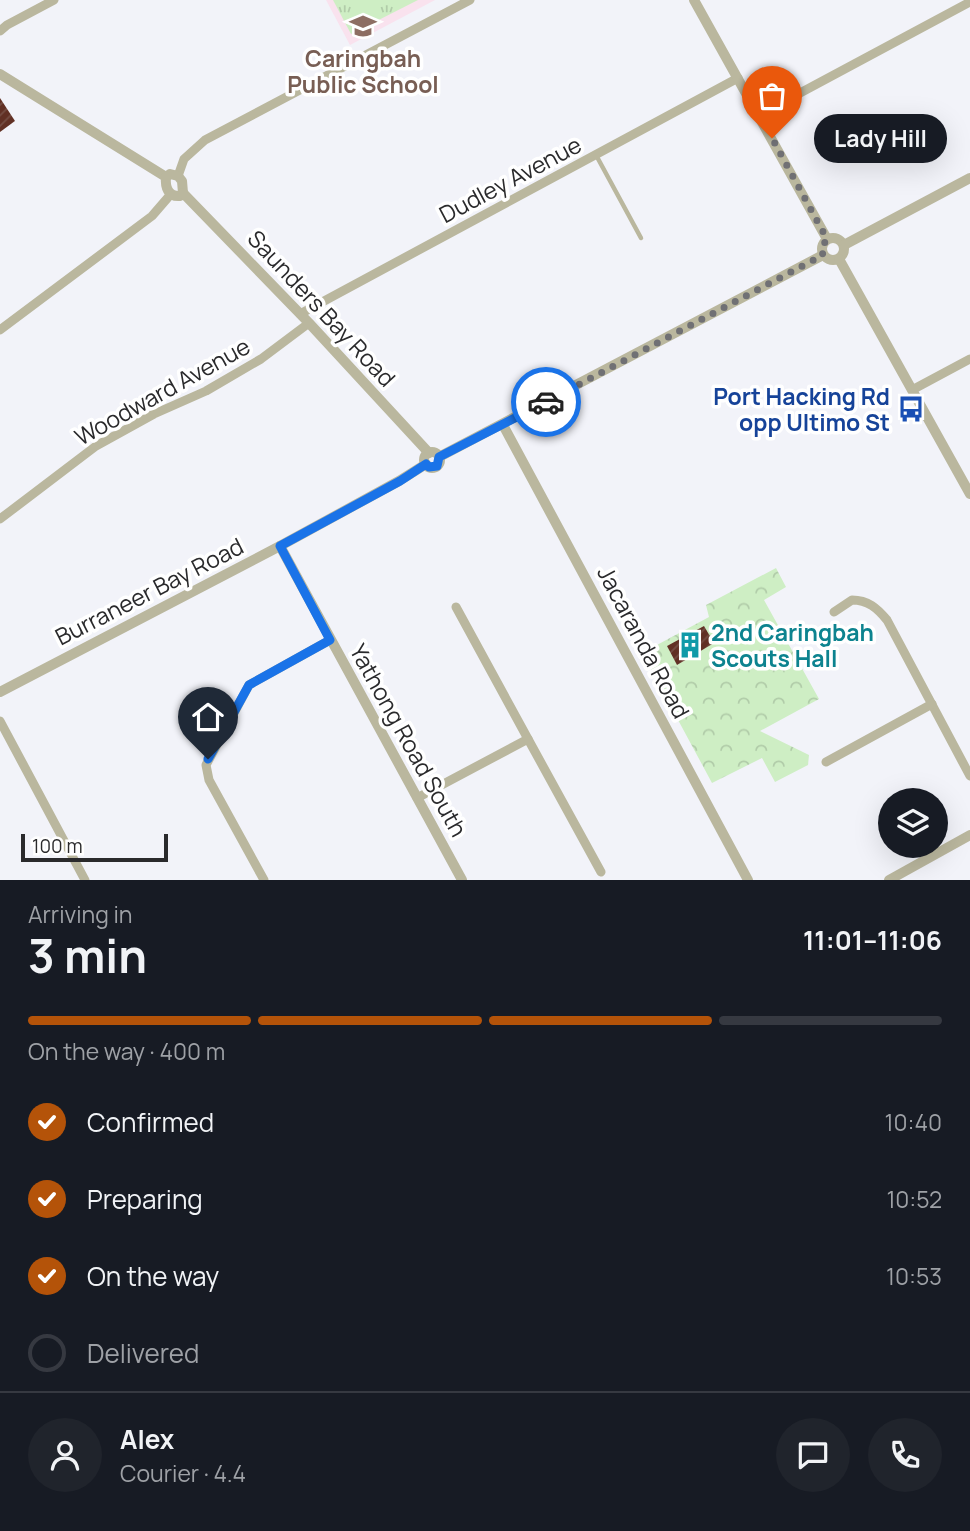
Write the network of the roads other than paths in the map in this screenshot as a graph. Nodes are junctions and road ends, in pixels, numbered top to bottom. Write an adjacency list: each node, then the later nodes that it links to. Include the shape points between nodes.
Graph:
1 (54, 0): 5 (street)
2 (470, 0): 10 (street, via 205,140 184,159)
3 (694, 0): 7 (street)
4 (970, 2): 8 (street)
5 (0, 31)
6 (0, 74): 11 (street)
7 (738, 78): 8 (street); 9 (street, Dudley Avenue)
8 (759, 115): 16 (street)
9 (596, 155): 15 (lane); 20 (street, Dudley Avenue)
10 (178, 176): 11 (street); 13 (street)
11 (166, 177): 14 (street)
12 (970, 178): 17 (street)
13 (183, 193): 14 (street); 20 (street, Saunders Bay Road)
14 (171, 194): 22 (street, via 152,216)
15 (641, 237)
16 (827, 239): 17 (street, via 837,238); 18 (street, via 821,248)
17 (844, 245): 19 (street)
18 (823, 255): 19 (street, via 828,260); 25 (street, Burraneer Bay Road)
19 (839, 259): 24 (street)
20 (300, 314): 21 (street, Saunders Bay Road)
21 (309, 323): 26 (street, Saunders Bay Road); 28 (street, Woodward Avenue, via 261,359 206,391 96,446)
22 (0, 330)
23 (970, 359): 24 (street)
24 (912, 390): 27 (street)
25 (503, 425): 26 (street, Burraneer Bay Road); 45 (street, Jacaranda Road)
26 (431, 458): 29 (street, Burraneer Bay Road, via 400,481)
27 (970, 494)
28 (0, 519)
29 (280, 546): 32 (street, Yathong Road South); 33 (street, Burraneer Bay Road)
30 (456, 607): 36 (street)
31 (834, 612): 34 (street, via 852,600 878,610)
32 (330, 640): 39 (street, Yathong Road South); 43 (street, via 249,685 208,759 209,780)
33 (0, 692)
34 (932, 704): 37 (street); 38 (street)
35 (0, 721): 42 (street)
36 (528, 739): 39 (street); 41 (street)
37 (826, 761)
38 (970, 776)
39 (417, 798): 44 (street, Yathong Road South)
40 (970, 835): 46 (street)
41 (601, 872)
42 (85, 880)
43 (264, 880)
44 (462, 880)
45 (748, 880)
46 (889, 880)

